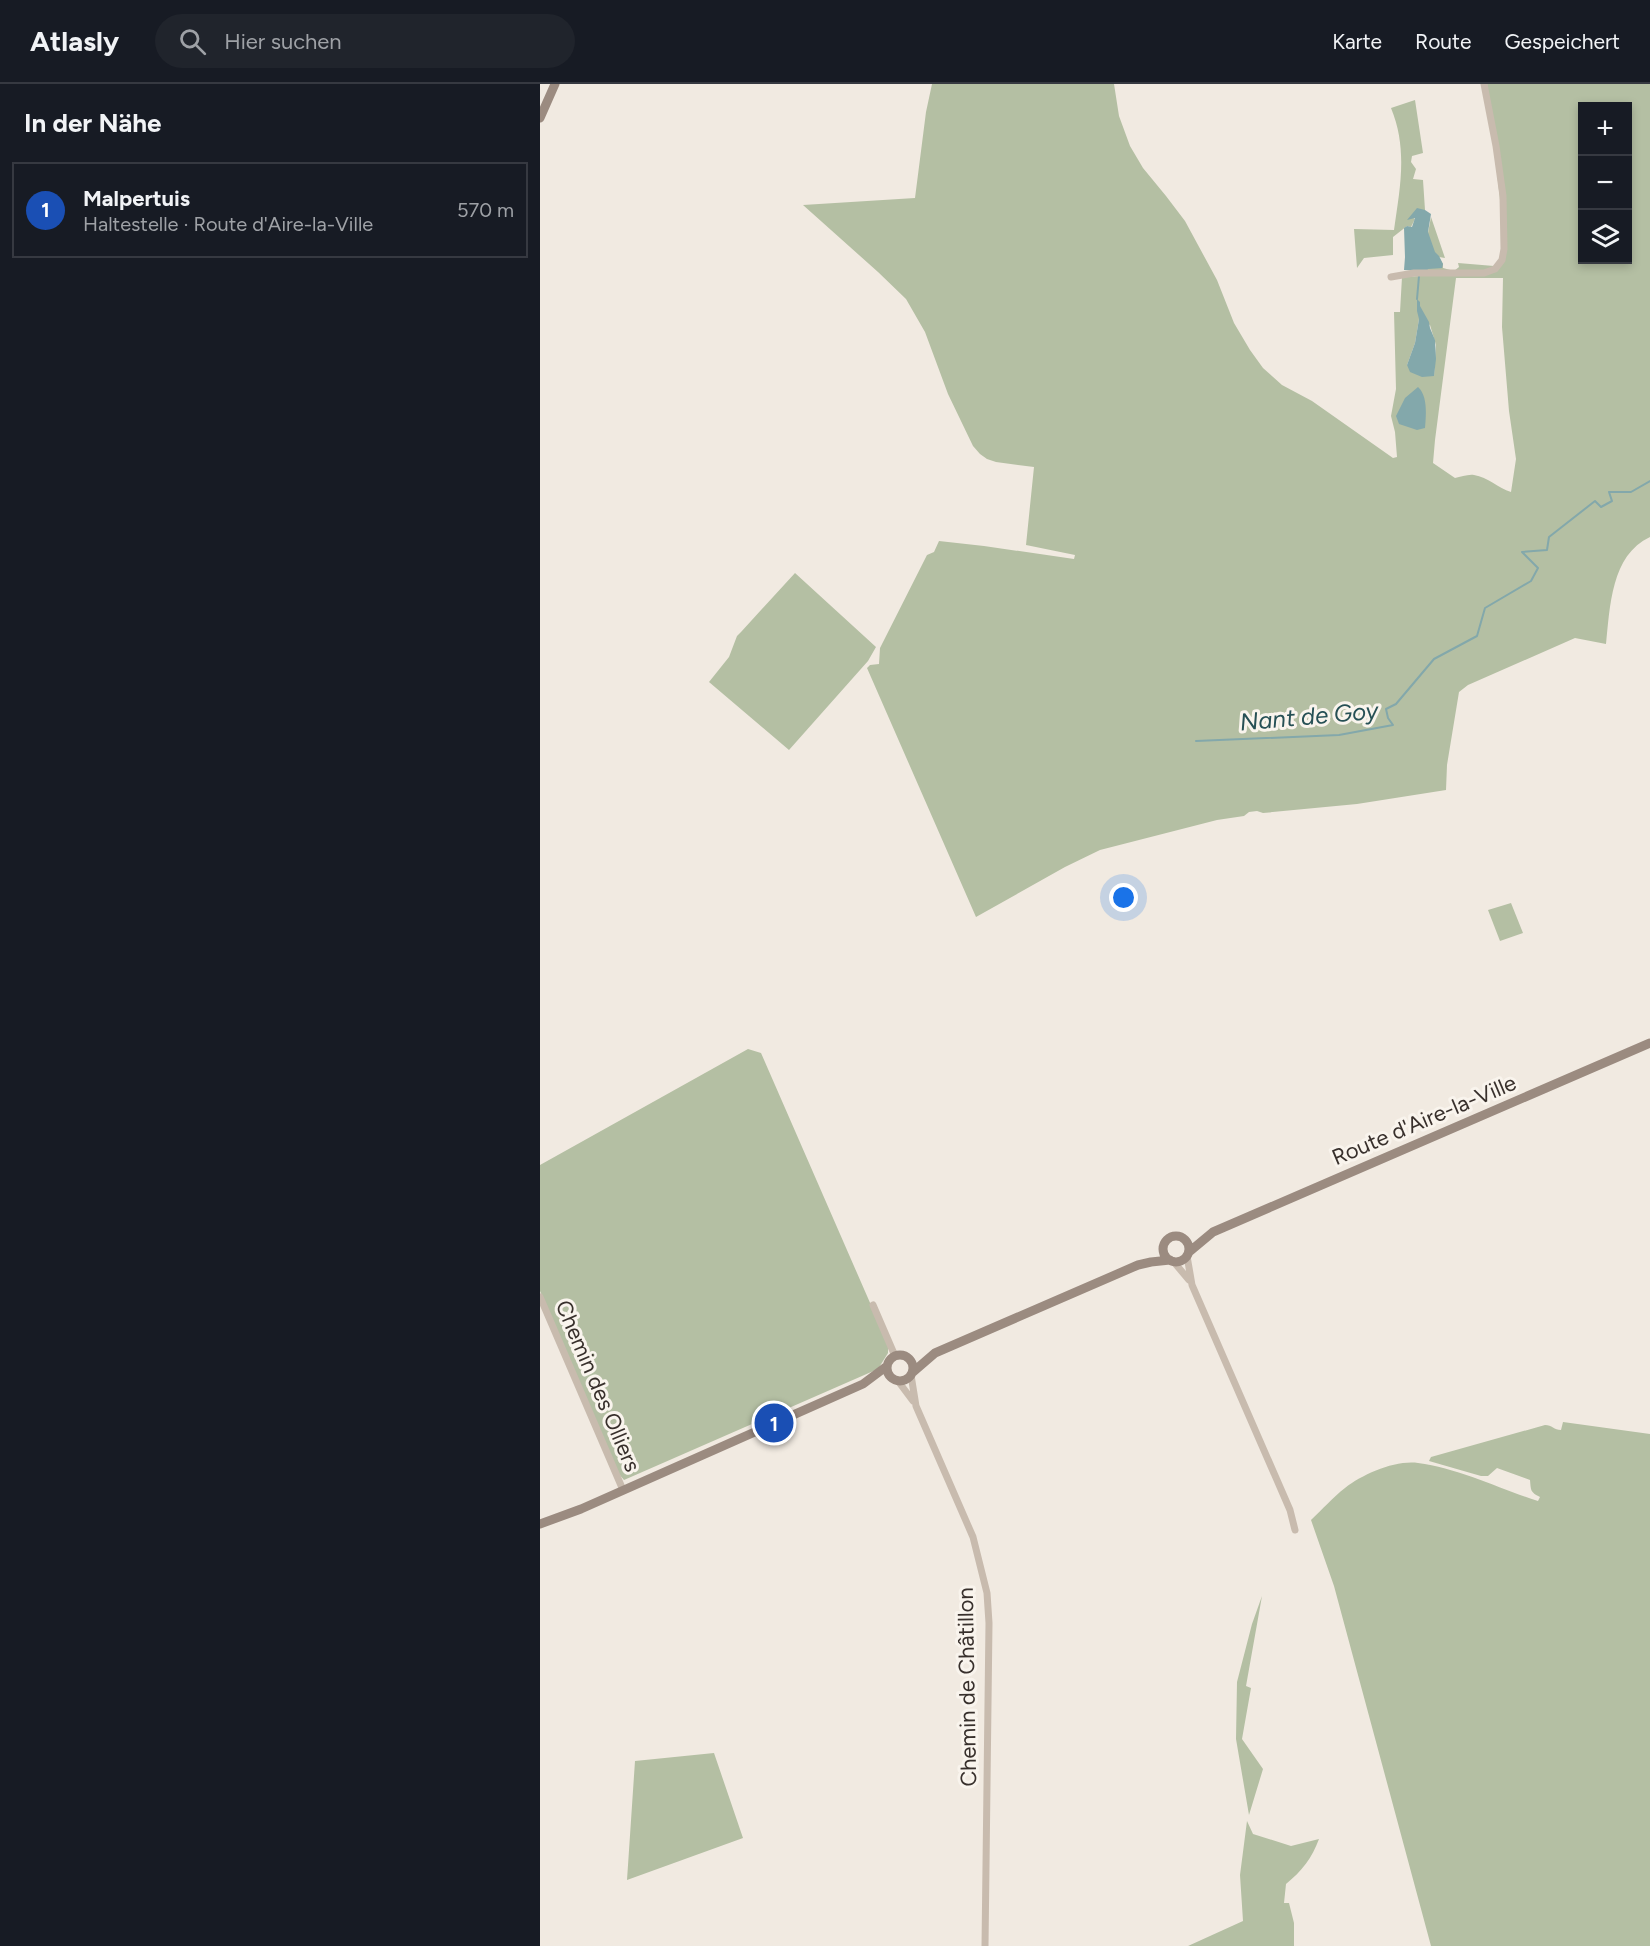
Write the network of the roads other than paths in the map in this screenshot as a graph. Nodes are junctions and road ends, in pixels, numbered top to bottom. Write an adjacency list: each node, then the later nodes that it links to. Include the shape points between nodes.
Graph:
1 (555, 84): 3 (main road)
2 (1484, 84): 4 (street, via 1502,187 1502,260 1495,269 1484,273 1414,273)
3 (540, 118)
4 (1391, 277)
5 (1650, 1043): 6 (main road, Route d'Aire-la-Ville)
6 (1213, 1232): 7 (main road, Route d'Aire-la-Ville); 9 (main road, Route d'Aire-la-Ville)
7 (1180, 1236): 8 (main road, via 1170,1237); 9 (main road, via 1188,1243)
8 (1164, 1244): 10 (main road, via 1164,1253); 11 (main road)
9 (1188, 1254): 10 (main road, via 1182,1260); 12 (street)
10 (1172, 1261): 11 (main road); 12 (street)
11 (1138, 1265): 15 (main road)
12 (1192, 1285): 25 (street, via 1290,1510)
13 (540, 1297): 23 (street, Chemin des Olliers)
14 (873, 1305): 16 (street)
15 (935, 1353): 17 (main road); 19 (main road)
16 (895, 1356): 17 (main road); 18 (main road)
17 (906, 1356): 19 (main road)
18 (887, 1366): 20 (main road, via 888,1374); 21 (main road)
19 (912, 1373): 20 (main road, via 905,1380); 22 (street, Chemin de Châtillon)
20 (896, 1381): 21 (main road); 22 (street, Chemin de Châtillon)
21 (863, 1384): 23 (main road)
22 (916, 1406): 26 (street, Chemin de Châtillon, via 973,1537 987,1593)
23 (623, 1490): 24 (main road)
24 (540, 1524)
25 (1295, 1530)
26 (985, 1946)

